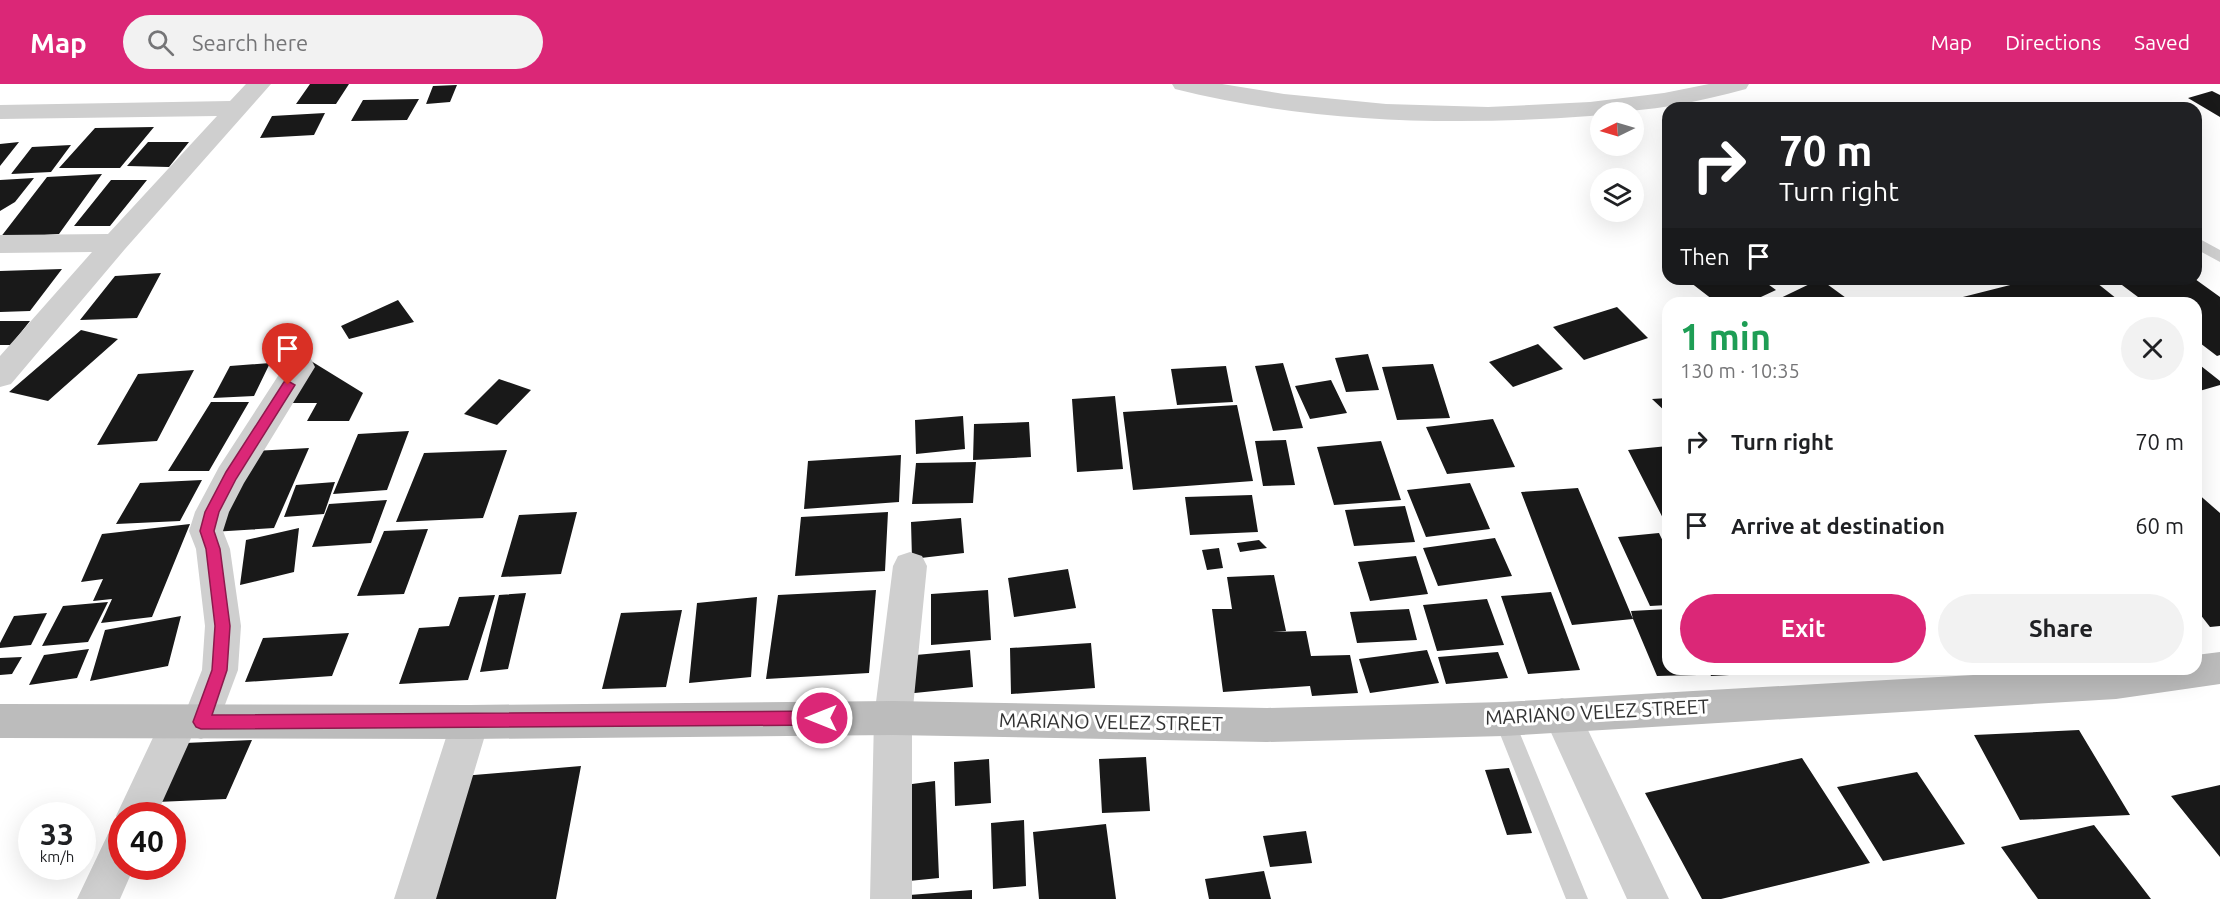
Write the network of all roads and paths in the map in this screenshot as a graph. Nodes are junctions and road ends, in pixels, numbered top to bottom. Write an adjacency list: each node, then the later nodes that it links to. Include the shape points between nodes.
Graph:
1 (259, 84): 4 (street)
2 (1184, 84): 3 (street, via 1343,109 1453,114 1544,113 1635,104)
3 (1737, 84)
4 (238, 108): 5 (street); 6 (street)
5 (0, 112)
6 (115, 243): 7 (street); 11 (street)
7 (0, 244)
8 (2202, 246): 9 (lane)
9 (2220, 257)
10 (300, 367): 20 (street, via 212,512 207,531 223,626 220,670)
11 (0, 376)
12 (910, 566): 17 (street)
13 (2220, 668): 14 (street, MARIANO VELEZ STREET)
14 (2202, 669)
15 (2111, 676): 16 (street, MARIANO VELEZ STREET)
16 (1562, 715): 18 (street, MARIANO VELEZ STREET); 28 (street)
17 (893, 718): 18 (street, MARIANO VELEZ STREET, via 1267,725); 21 (street, MARIANO VELEZ STREET); 26 (street)
18 (1504, 719): 27 (lane)
19 (0, 721): 20 (street, MARIANO VELEZ STREET)
20 (190, 722): 21 (street, MARIANO VELEZ STREET); 22 (street)
21 (470, 722): 25 (street)
22 (144, 802)
23 (108, 879): 24 (street)
24 (99, 899)
25 (415, 899)
26 (891, 899)
27 (1577, 899)
28 (1648, 899)

